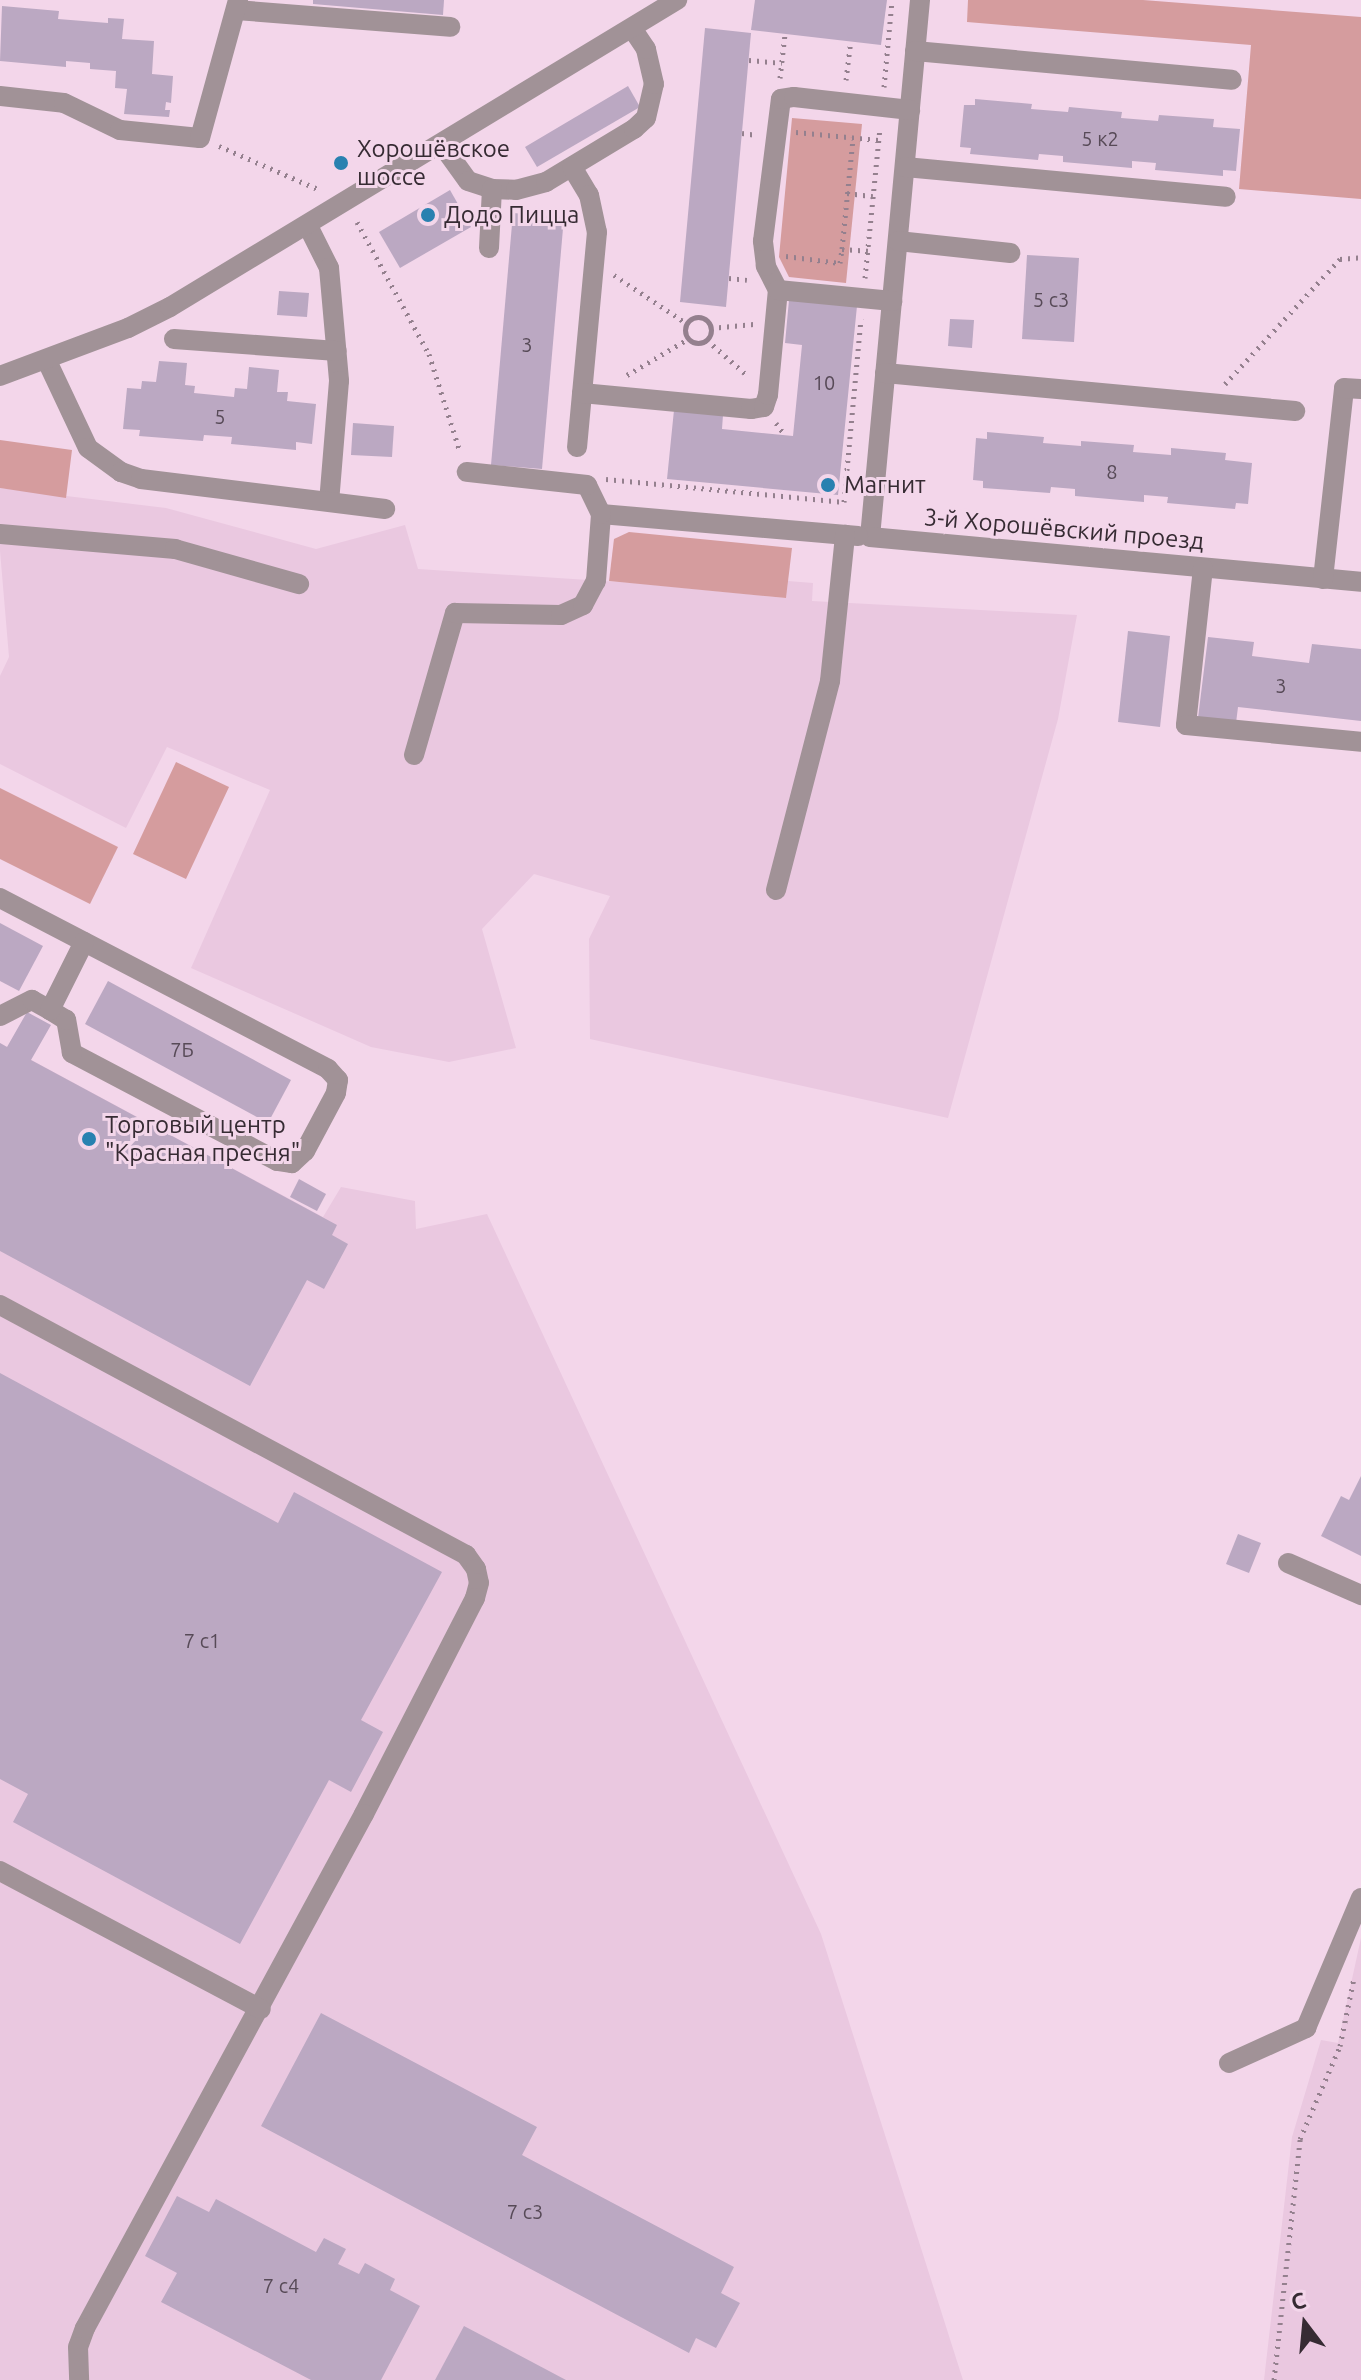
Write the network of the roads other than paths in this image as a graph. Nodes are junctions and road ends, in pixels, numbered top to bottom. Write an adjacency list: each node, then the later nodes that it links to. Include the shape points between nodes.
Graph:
1 (677, 0): 5 (street)
2 (920, 0): 6 (street)
3 (237, 5): 4 (street); 8 (street, via 200,138 120,130 64,103)
4 (450, 27)
5 (632, 28): 10 (street); 11 (street, via 653,67 646,118)
6 (915, 51): 7 (street); 9 (street)
7 (1232, 80)
8 (0, 96)
9 (910, 110): 12 (street); 19 (street, via 781,99 763,241 766,266)
10 (442, 145): 13 (street, via 468,181); 15 (street)
11 (572, 167): 13 (street, via 530,188); 27 (street, via 595,212)
12 (905, 167): 14 (street); 16 (street)
13 (492, 189): 17 (street)
14 (1226, 197)
15 (308, 226): 22 (street, via 329,268); 23 (street, via 170,307)
16 (898, 241): 18 (street); 20 (street)
17 (489, 248)
18 (1010, 253)
19 (778, 290): 20 (street); 27 (street, via 764,407)
20 (892, 301): 24 (street)
21 (174, 339): 22 (street)
22 (337, 351): 31 (street)
23 (47, 361): 25 (street); 31 (street, via 88,448 121,472 141,479)
24 (885, 373): 28 (street); 36 (street)
25 (0, 376)
26 (1361, 389): 38 (street, via 1344,388)
27 (582, 393): 29 (street)
28 (1295, 411)
29 (577, 447)
30 (467, 472): 33 (street, via 587,485)
31 (329, 502): 32 (street)
32 (385, 509)
33 (601, 514): 35 (street, 3-й Хорошёвский проезд); 42 (street, via 596,581 583,605 551,616 455,613)
34 (0, 534): 40 (street, via 175,549)
35 (845, 535): 36 (street, 3-й Хорошёвский проезд); 43 (street, via 830,681)
36 (870, 537): 37 (street, 3-й Хорошёвский проезд)
37 (1203, 568): 38 (street, 3-й Хорошёвский проезд); 41 (street, via 1186,725)
38 (1323, 579): 39 (street, 3-й Хорошёвский проезд)
39 (1361, 582)
40 (299, 584)
41 (1361, 742)
42 (414, 755)
43 (776, 890)
44 (0, 898): 45 (street)
45 (84, 942): 46 (street); 46 (street, via 328,1069 338,1080 336,1093 305,1151 292,1163 277,1161 72,1053 66,1020)
46 (50, 1010): 47 (street, via 32,1000)
47 (0, 1016)
48 (0, 1305): 53 (street, via 466,1555 476,1569 475,1598)
49 (1288, 1563): 50 (street)
50 (1361, 1595)
51 (0, 1871): 53 (street)
52 (1361, 1898): 54 (street, via 1306,2028)
53 (261, 2009): 55 (street, via 85,2328 78,2347)
54 (1229, 2063)
55 (79, 2380)

